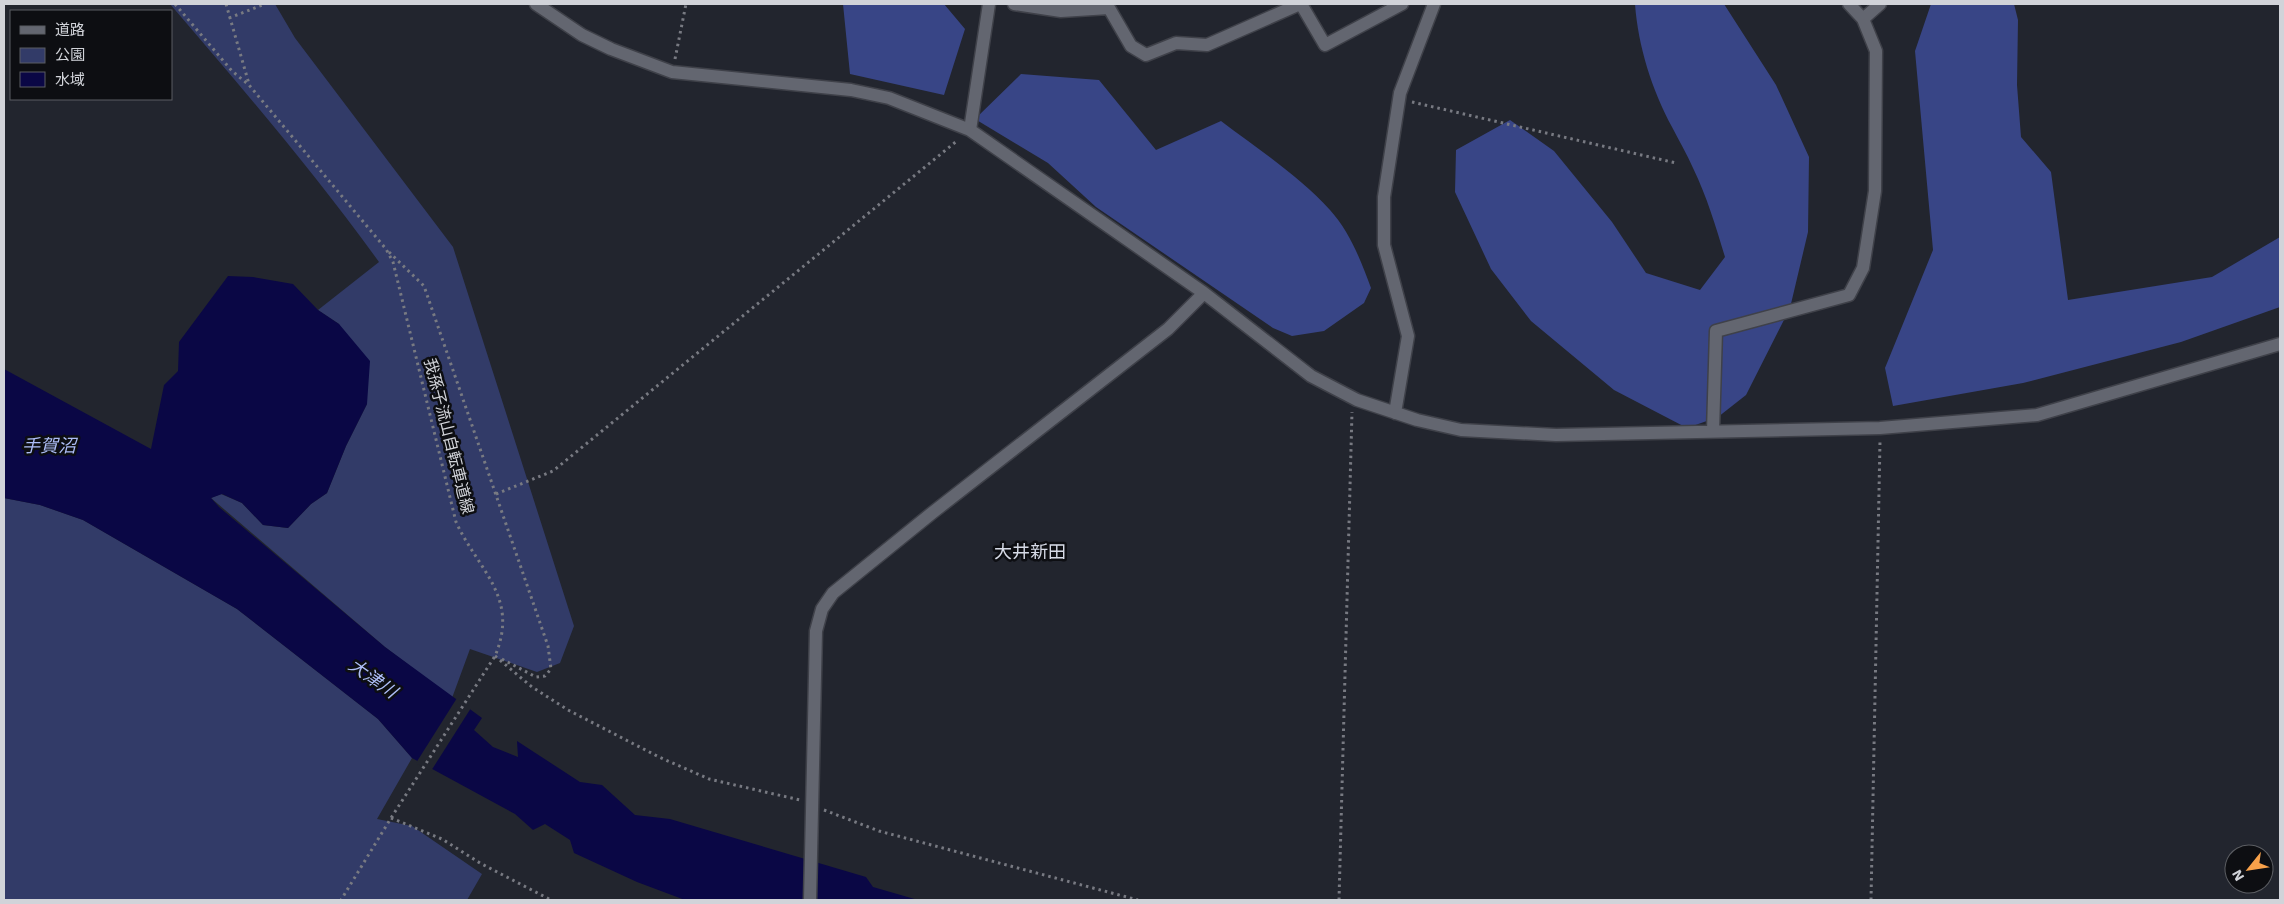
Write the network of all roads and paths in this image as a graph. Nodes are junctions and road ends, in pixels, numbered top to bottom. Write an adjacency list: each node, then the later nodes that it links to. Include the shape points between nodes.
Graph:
1 (176, 4): 16 (path, 我孫子流山自転車道線, via 232,71)
2 (226, 4): 13 (path)
3 (266, 4): 13 (path)
4 (536, 4): 15 (street, via 582,35)
5 (686, 4): 15 (path)
6 (989, 4): 18 (street)
7 (1014, 4): 8 (street, via 1061,11 1109,8 1131,46 1146,55 1176,43 1207,45)
8 (1300, 4): 9 (street, via 1325,46)
9 (1402, 4)
10 (1434, 4): 17 (street)
11 (1849, 4): 14 (street)
12 (1880, 4): 14 (street)
13 (229, 18): 16 (path)
14 (1863, 19): 26 (street, via 1876,51 1875,191 1863,268 1849,295 1716,331)
15 (672, 72): 18 (street, via 851,90 889,98)
16 (249, 85): 20 (path, 我孫子流山自転車道線)
17 (1399, 99): 19 (path); 24 (street, via 1384,197 1384,245 1408,336)
18 (970, 130): 21 (street); 27 (path, via 553,471)
19 (1676, 163)
20 (386, 249): 27 (path, via 424,286); 28 (path, 我孫子流山自転車道線, via 398,276 456,522 502,604 502,641)
21 (1204, 293): 23 (street, via 1312,376); 29 (street, via 1168,329 833,593 822,608 816,631)
22 (2280, 344): 25 (street, via 2037,415)
23 (1357, 400): 24 (street); 35 (path, via 1351,414)
24 (1395, 412): 26 (street, via 1461,430 1508,434)
25 (1880, 428): 26 (street); 36 (path)
26 (1713, 431)
27 (496, 494): 28 (path, via 548,646 551,670 545,676 536,677)
28 (495, 656): 29 (path, via 532,687 568,710 659,757 709,779 802,800); 30 (path, 我孫子流山自転車道線)
29 (812, 806): 33 (street); 34 (path, via 879,831)
30 (391, 818): 31 (path, 我孫子流山自転車道線); 32 (path, via 442,839)
31 (341, 900)
32 (551, 900)
33 (810, 900)
34 (1138, 900)
35 (1340, 900)
36 (1870, 900)

